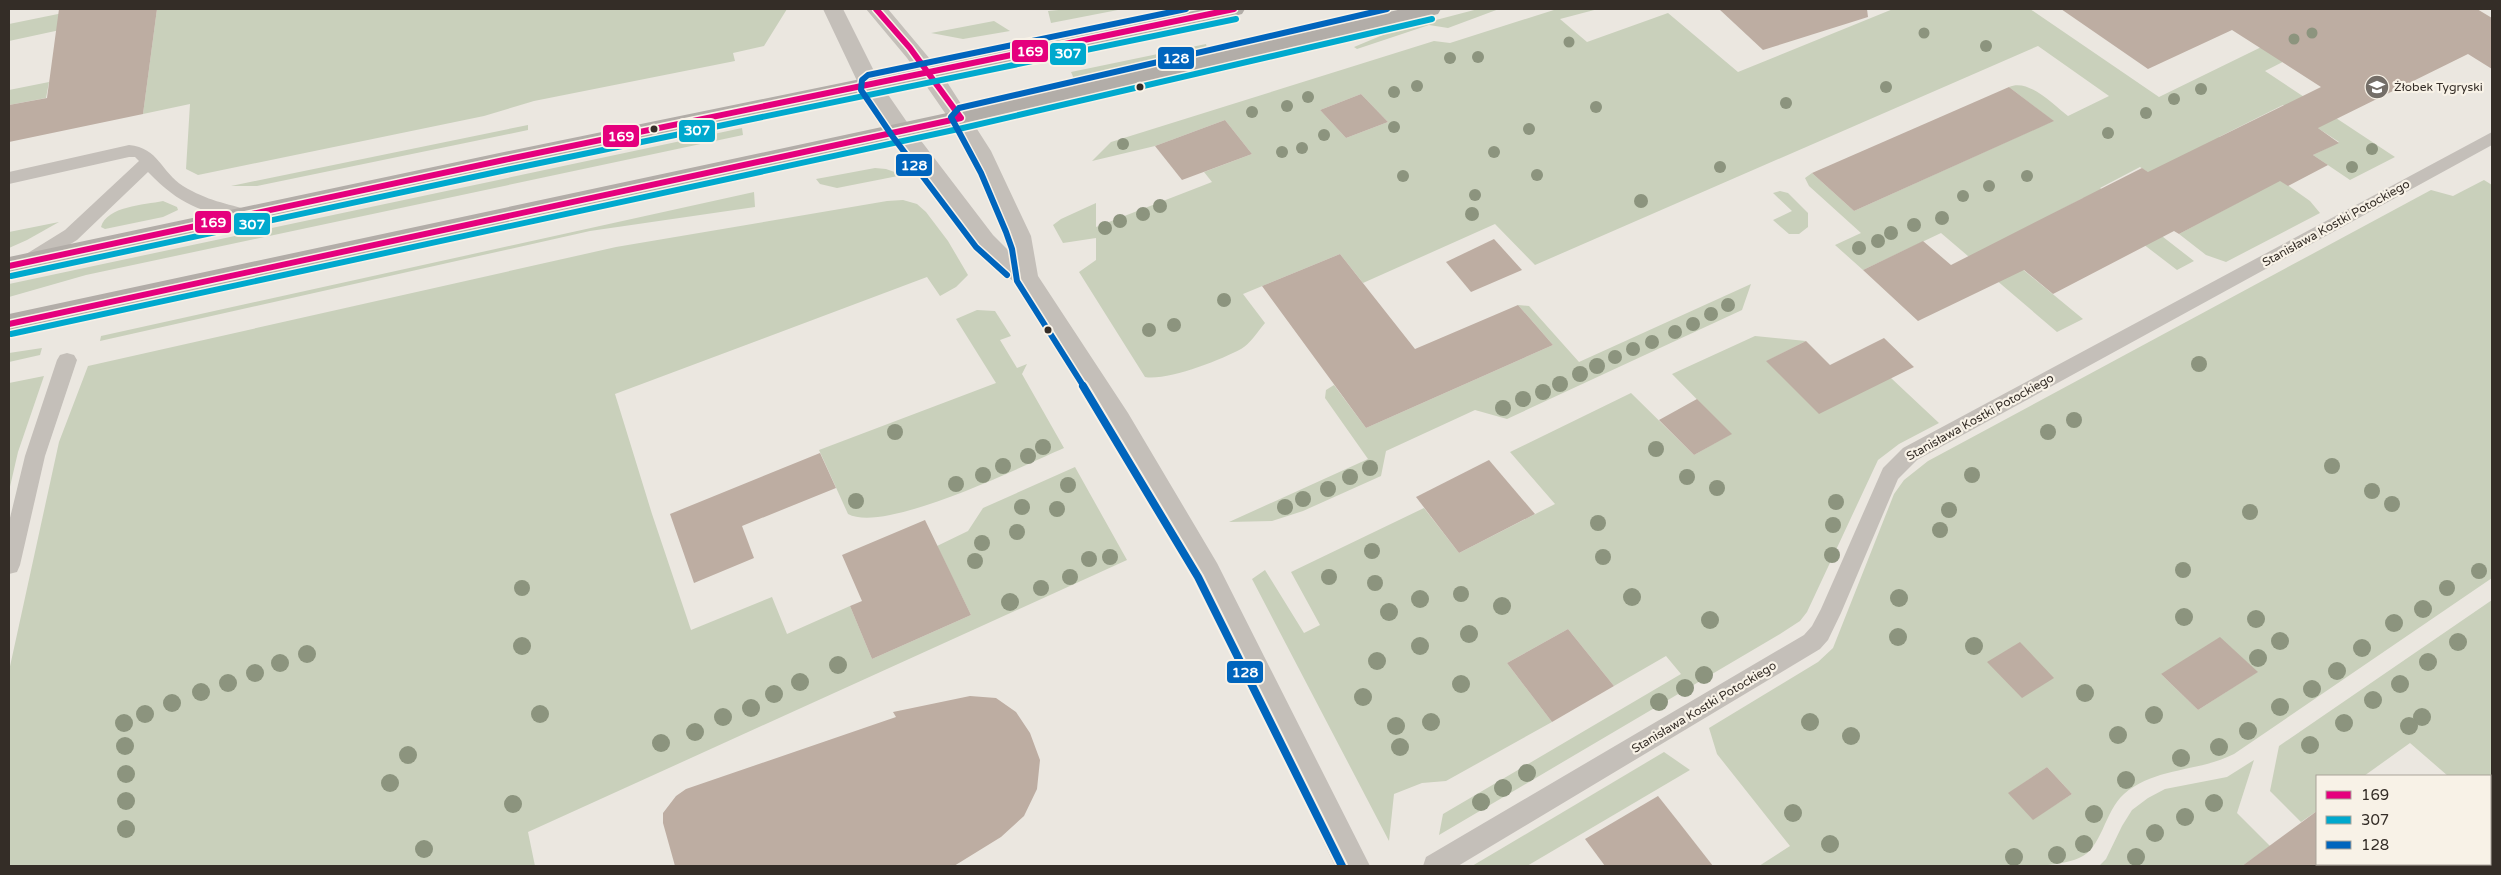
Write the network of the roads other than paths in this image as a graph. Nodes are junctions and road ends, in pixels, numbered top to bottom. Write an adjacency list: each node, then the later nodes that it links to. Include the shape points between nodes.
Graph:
1 (833, 9): 6 (street)
2 (876, 9): 5 (street)
3 (1234, 9): 5 (main road)
4 (1430, 9): 7 (main road)
5 (930, 73): 6 (main road); 7 (street)
6 (870, 85): 8 (street); 12 (main road)
7 (961, 118): 8 (main road); 14 (street, via 990,169 1015,228 1022,247)
8 (901, 131): 14 (street, via 984,241 1000,258); 15 (main road)
9 (2492, 138): 19 (lane, Stanisława Kostki Potockiego, via 1910,454 1890,474 1830,613 1812,642)
10 (148, 162): 11 (lane, via 140,152 129,151); 12 (lane, via 174,189 198,203); 13 (lane, via 71,235)
11 (9, 178)
12 (246, 215): 13 (main road)
13 (18, 264)
14 (1026, 276): 18 (street, via 1126,434 1206,572)
15 (9, 324)
16 (67, 360): 17 (lane, via 35,456)
17 (9, 565)
18 (1354, 866)
19 (1435, 866)

